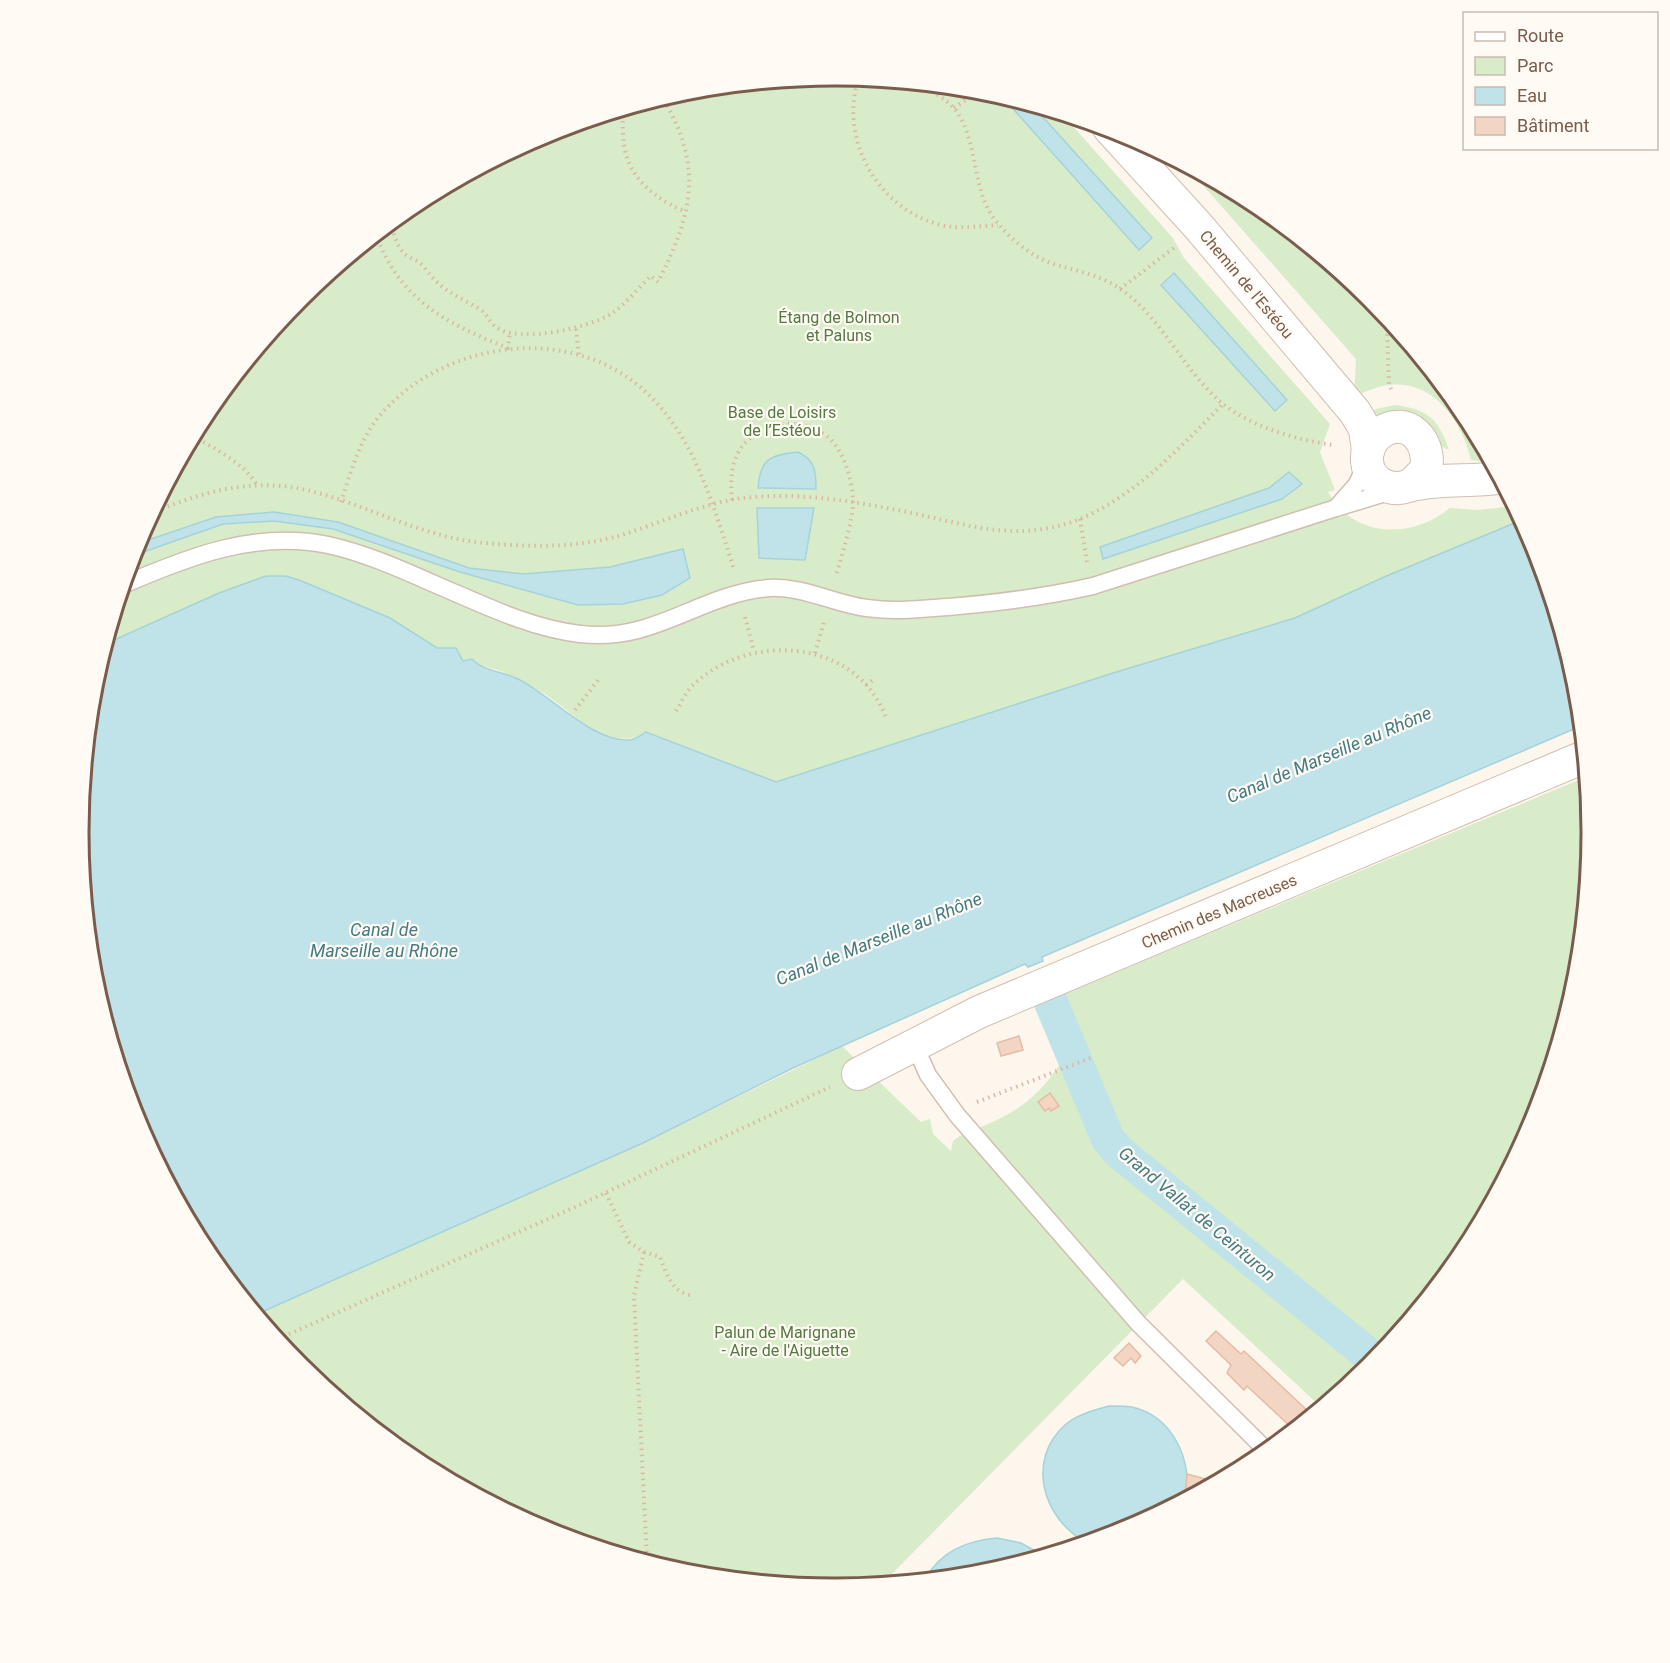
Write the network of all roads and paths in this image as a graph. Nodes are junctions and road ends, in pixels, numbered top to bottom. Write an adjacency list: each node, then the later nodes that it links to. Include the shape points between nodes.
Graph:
1 (855, 86): 9 (path, via 854,132 874,181 891,200 938,225)
2 (932, 92): 5 (path)
3 (968, 98): 5 (path)
4 (666, 105): 8 (path, via 679,129 688,162 690,190)
5 (954, 108): 9 (path, via 971,147 981,194)
6 (624, 116): 8 (path, via 624,146 633,172 648,191)
7 (1123, 143): 24 (street, Chemin de l'Estéou, via 1199,226 1355,412 1365,429)
8 (686, 212): 14 (path, via 678,242 658,282 651,276 611,313)
9 (998, 225): 13 (path, via 1049,262 1082,270)
10 (394, 231): 16 (path, via 400,248 423,265 433,281 458,300 480,310 497,328)
11 (379, 242): 17 (path, via 402,284 429,310 461,330)
12 (1178, 245): 13 (path)
13 (1120, 289): 20 (path, via 1145,310)
14 (576, 329): 16 (path); 18 (path)
15 (1387, 330): 19 (path, via 1389,385)
16 (510, 332): 17 (path)
17 (508, 348): 18 (path, via 543,348); 30 (path, via 461,359 420,380 382,412 358,453)
18 (579, 355): 32 (path, via 623,374 652,398 697,462)
19 (1394, 393)
20 (1223, 404): 23 (path, via 1297,439); 35 (path, via 1162,465 1119,498)
21 (200, 440): 27 (path, via 241,465)
22 (1422, 440): 24 (street, via 1414,433 1396,428 1378,434); 25 (street, via 1440,456); 28 (street, via 1428,459 1426,470)
23 (1333, 445)
24 (1367, 455): 28 (street, via 1374,477 1381,484); 33 (lane, via 1357,484)
25 (1489, 475)
26 (1492, 479): 28 (street)
27 (257, 486): 30 (path, via 291,488); 34 (path, via 211,491)
28 (1406, 487): 33 (lane)
29 (732, 501): 31 (path, via 744,498); 31 (path, via 731,476 737,454 754,434 778,425 802,425 825,435 840,453 849,471); 32 (path)
30 (340, 502): 32 (path, via 402,524 473,542 546,548 615,537)
31 (854, 502): 35 (path, via 988,531 1029,531); 39 (path)
32 (713, 505): 37 (path)
33 (1336, 508): 38 (lane, via 1057,594 897,611 864,608 801,590 772,588 719,598 659,626 622,634 582,635 546,629 373,559 328,545 263,542 224,548 189,557)
34 (163, 509)
35 (1080, 519): 36 (path)
36 (1089, 573)
37 (738, 580)
38 (133, 581)
39 (834, 586)
40 (743, 611): 42 (path)
41 (825, 617): 43 (path)
42 (754, 651): 43 (path); 48 (path, via 713,670 690,688)
43 (815, 653): 46 (path, via 847,668)
44 (599, 679): 47 (path)
45 (874, 679): 46 (path)
46 (866, 685): 49 (path)
47 (575, 710)
48 (676, 711)
49 (887, 720)
50 (1577, 760): 51 (street, Chemin des Macreuses, via 980,1012)
51 (914, 1044): 53 (street, Chemin des Macreuses); 54 (lane, via 928,1075)
52 (1093, 1057): 54 (path, via 986,1097)
53 (858, 1074): 55 (path)
54 (957, 1116): 59 (lane, via 1138,1323)
55 (606, 1193): 56 (path, via 629,1242); 58 (path)
56 (644, 1252): 57 (path, via 660,1257 673,1286); 60 (path, via 634,1296)
57 (690, 1295)
58 (286, 1336)
59 (1256, 1447)
60 (647, 1553)

